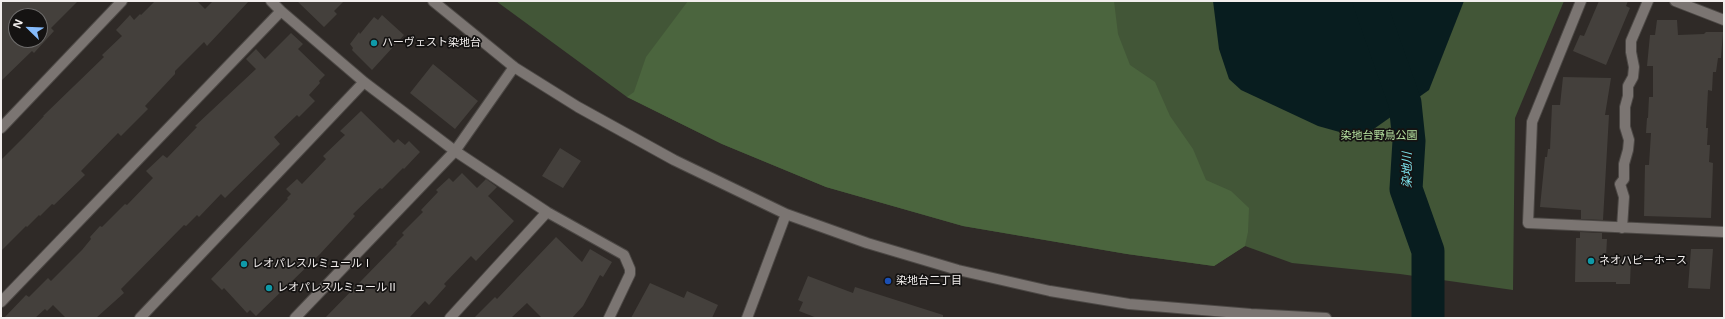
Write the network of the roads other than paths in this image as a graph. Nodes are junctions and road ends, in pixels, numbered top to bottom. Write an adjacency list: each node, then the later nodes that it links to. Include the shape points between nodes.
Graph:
1 (122, 1): 11 (street)
2 (271, 1): 7 (street)
3 (433, 1): 9 (street)
4 (1581, 1): 15 (street, via 1532,122 1528,223)
5 (1648, 1): 15 (street, via 1631,41 1634,67 1625,107 1625,127 1629,140 1624,179 1620,184 1624,197)
6 (1675, 1): 8 (street)
7 (281, 11): 10 (street); 17 (street)
8 (1724, 20)
9 (514, 66): 12 (street); 14 (street, via 578,107 674,160)
10 (364, 82): 12 (street); 19 (street)
11 (1, 128)
12 (455, 151): 13 (street); 20 (street)
13 (546, 212): 21 (street); 22 (street, via 624,255 630,274)
14 (786, 214): 18 (street, via 867,243 958,270 1129,304); 23 (street)
15 (1622, 228): 16 (street)
16 (1724, 232)
17 (1, 302)
18 (1251, 316): 24 (street)
19 (140, 318)
20 (295, 318)
21 (450, 318)
22 (609, 318)
23 (747, 318)
24 (1326, 318)

